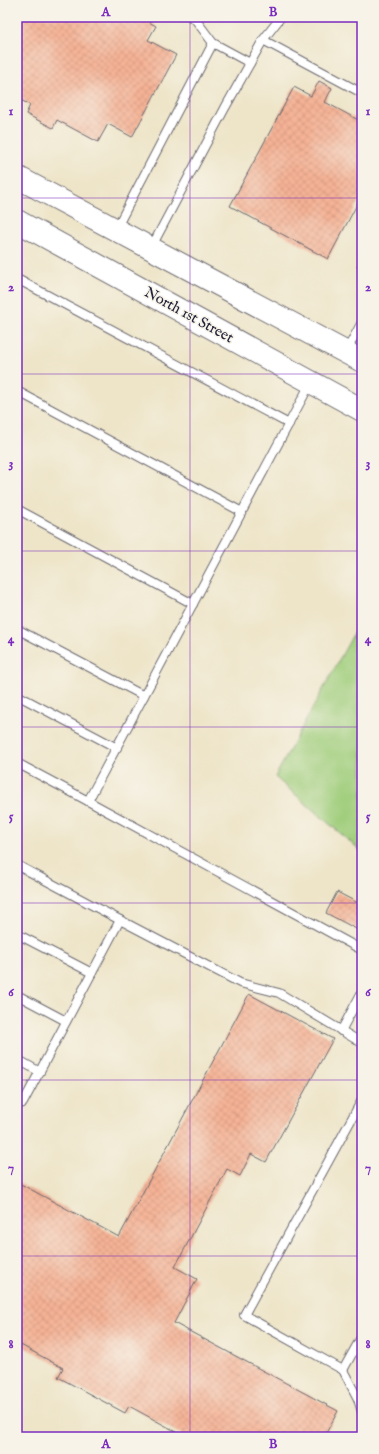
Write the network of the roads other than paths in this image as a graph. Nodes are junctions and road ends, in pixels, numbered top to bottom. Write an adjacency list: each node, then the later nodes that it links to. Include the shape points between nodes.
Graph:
1 (190, 17): 4 (lane, via 195,19)
2 (281, 17): 3 (lane)
3 (263, 40): 5 (lane); 6 (lane)
4 (213, 43): 5 (lane); 9 (lane)
5 (250, 63): 10 (lane)
6 (362, 93)
7 (17, 177): 9 (main road)
8 (17, 220): 14 (main road, North 1st Street)
9 (115, 230): 10 (main road)
10 (150, 249): 13 (main road)
11 (18, 282): 17 (lane)
12 (362, 322): 13 (lane)
13 (354, 357)
14 (311, 382): 16 (main road, North 1st Street); 17 (lane)
15 (17, 392): 19 (lane)
16 (362, 410)
17 (289, 424): 19 (lane)
18 (17, 509): 20 (lane)
19 (242, 512): 20 (lane)
20 (193, 604): 23 (lane)
21 (17, 629): 23 (lane)
22 (17, 695): 24 (lane)
23 (144, 696): 24 (lane)
24 (117, 748): 26 (lane)
25 (17, 763): 26 (lane)
26 (88, 801): 30 (lane)
27 (17, 865): 28 (lane)
28 (120, 920): 31 (lane); 35 (lane, via 240,983 279,993)
29 (17, 934): 31 (lane)
30 (362, 950)
31 (92, 973): 34 (lane)
32 (362, 992): 35 (lane)
33 (17, 995): 34 (lane)
34 (66, 1021): 38 (lane)
35 (341, 1031): 36 (lane)
36 (362, 1043)
37 (17, 1059): 38 (lane)
38 (40, 1072): 40 (lane)
39 (362, 1100): 42 (lane, via 244,1315)
40 (20, 1104)
41 (362, 1336): 42 (lane)
42 (342, 1370): 43 (lane)
43 (362, 1412)

